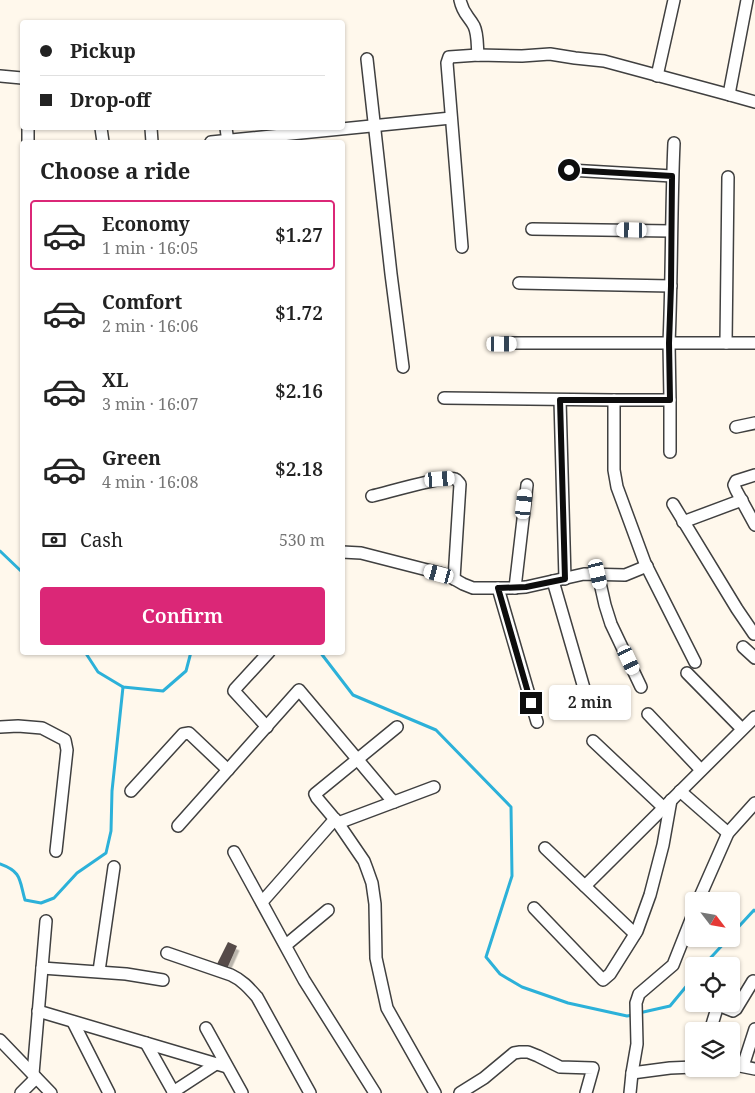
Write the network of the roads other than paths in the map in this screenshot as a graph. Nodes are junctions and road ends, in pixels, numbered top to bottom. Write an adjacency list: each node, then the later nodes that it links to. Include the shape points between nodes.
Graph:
1 (460, 0): 4 (street, via 462,10 476,31)
2 (674, 0): 7 (street)
3 (747, 0): 9 (street)
4 (478, 55): 7 (street, via 550,54 604,62); 11 (street, via 449,57 446,63)
5 (367, 59): 12 (street)
6 (0, 76): 8 (street)
7 (657, 76): 9 (street)
8 (20, 78)
9 (730, 95): 10 (street)
10 (755, 102)
11 (451, 118): 12 (street); 23 (street)
12 (374, 126): 14 (street); 30 (street)
13 (341, 130): 15 (street)
14 (345, 130)
15 (300, 135): 16 (street)
16 (249, 140)
17 (674, 143): 19 (street)
18 (569, 170): 19 (street)
19 (672, 176): 22 (street)
20 (728, 177): 27 (street)
21 (532, 229): 22 (street)
22 (672, 231): 25 (street)
23 (462, 247)
24 (519, 283): 25 (street)
25 (671, 286): 26 (street)
26 (669, 343): 27 (street); 29 (street); 34 (street)
27 (726, 343): 28 (street)
28 (755, 343)
29 (502, 344)
30 (403, 368)
31 (444, 398): 32 (street)
32 (560, 400): 33 (street); 48 (street)
33 (614, 400): 34 (street); 46 (street, via 617,487)
34 (670, 400): 37 (street)
35 (755, 423): 36 (street)
36 (736, 427)
37 (670, 452)
38 (755, 475): 41 (street, via 736,481 734,485)
39 (527, 485): 52 (street)
40 (372, 496): 49 (street, via 440,479 457,480 460,484)
41 (742, 500): 43 (street); 44 (street)
42 (673, 504): 43 (street)
43 (683, 522): 53 (street)
44 (755, 524)
45 (345, 552): 49 (street, via 360,553)
46 (647, 566): 47 (street, via 625,575); 57 (street)
47 (598, 574): 48 (street); 59 (street, via 612,624)
48 (565, 579): 50 (street)
49 (454, 580): 51 (street, via 473,588)
50 (553, 581): 52 (street); 60 (street)
51 (498, 588): 52 (street); 63 (street)
52 (515, 588)
53 (754, 634)
54 (743, 647): 56 (street)
55 (266, 655): 65 (street, via 234,692)
56 (755, 658)
57 (694, 662)
58 (687, 673): 67 (street)
59 (641, 687)
60 (588, 702)
61 (648, 714): 71 (street)
62 (755, 717): 67 (street)
63 (537, 722)
64 (0, 727): 82 (street, via 42,728 65,740)
65 (266, 727): 69 (street, via 299,690); 70 (street)
66 (398, 727): 69 (street)
67 (742, 729): 71 (street)
68 (593, 741): 77 (street)
69 (358, 759): 75 (street); 78 (street, via 315,794)
70 (228, 770): 74 (street, via 189,733 184,734); 79 (street)
71 (701, 770): 73 (street)
72 (434, 787): 75 (street)
73 (680, 791): 77 (street); 80 (street)
74 (131, 792)
75 (394, 802): 78 (street)
76 (755, 803): 80 (street)
77 (667, 804): 85 (street); 91 (street, via 663,845 650,895)
78 (337, 821): 87 (street); 120 (street, via 364,861 372,883 376,958 387,1008)
79 (178, 826)
80 (728, 833): 86 (street)
81 (545, 848): 85 (street)
82 (56, 851)
83 (234, 852): 87 (street)
84 (114, 867): 96 (street)
85 (586, 886): 91 (street)
86 (702, 892)
87 (262, 902): 93 (street)
88 (534, 908): 91 (street, via 603,980)
89 (328, 910): 93 (street)
90 (46, 921): 95 (street)
91 (635, 934)
92 (685, 935): 111 (street, via 673,965 639,994)
93 (286, 945): 119 (street, via 304,980)
94 (167, 953): 118 (street, via 231,974 246,985 257,997)
95 (42, 968): 96 (street); 99 (street)
96 (99, 971): 97 (street)
97 (163, 980)
98 (753, 981): 101 (street, via 736,1009 733,1011 718,1005)
99 (38, 1011): 100 (street); 112 (street)
100 (74, 1022): 105 (street); 115 (street)
101 (713, 1022)
102 (206, 1028): 107 (street)
103 (755, 1029): 106 (street)
104 (0, 1040): 112 (street)
105 (146, 1044): 107 (street); 116 (street)
106 (740, 1060)
107 (222, 1065): 116 (street); 117 (street)
108 (740, 1066): 110 (street)
109 (685, 1067): 111 (street)
110 (755, 1069)
111 (632, 1073): 123 (street)
112 (34, 1076): 113 (street); 114 (street)
113 (21, 1093)
114 (51, 1093)
115 (109, 1093)
116 (174, 1093)
117 (242, 1093)
118 (310, 1093)
119 (375, 1093)
120 (435, 1093)
121 (460, 1093): 122 (street, via 514,1053 528,1052 560,1067 593,1068)
122 (586, 1093)
123 (630, 1093)

